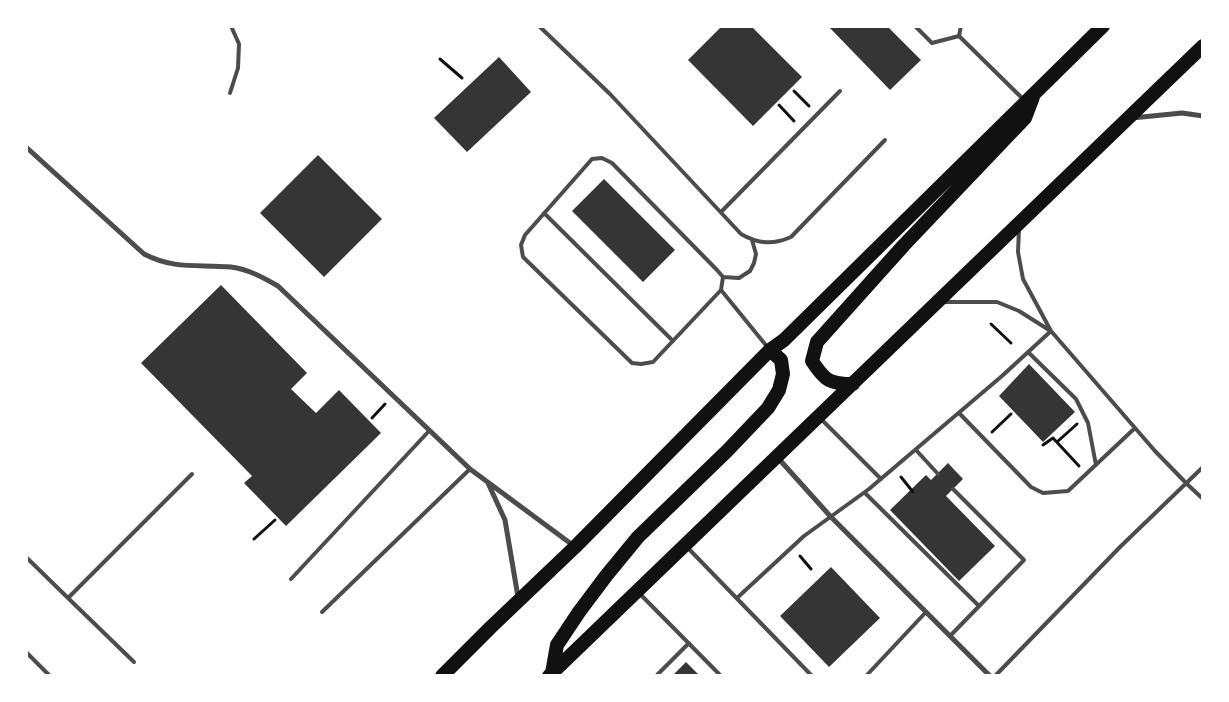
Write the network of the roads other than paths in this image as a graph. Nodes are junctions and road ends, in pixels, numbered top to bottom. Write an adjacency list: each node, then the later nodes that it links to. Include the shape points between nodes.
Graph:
1 (231, 26): 9 (lane, via 239,44 238,68)
2 (539, 26): 15 (lane, via 610,94)
3 (915, 26): 6 (lane, via 932,43)
4 (961, 26): 6 (lane)
5 (1103, 26): 10 (highway)
6 (959, 36): 10 (lane)
7 (1203, 46): 12 (highway)
8 (840, 91): 15 (lane)
9 (230, 93)
10 (1030, 96): 24 (highway, via 784,340); 26 (highway, via 1025,118 817,342 812,361 818,370 834,384)
11 (1203, 116): 12 (street, via 1182,113)
12 (1129, 118): 17 (highway)
13 (885, 140): 18 (lane, via 792,237 770,242)
14 (26, 147): 30 (street, via 144,254 181,266 233,267 259,275 278,286)
15 (720, 212): 18 (lane, via 741,234)
16 (544, 213): 19 (lane, via 592,159 602,158 612,163); 23 (lane); 23 (lane, via 525,235 521,245 523,257 632,363 653,362)
17 (1020, 223): 21 (highway); 22 (lane, via 1018,252 1024,279)
18 (752, 240): 19 (lane, via 756,254 750,271 739,278)
19 (723, 277): 20 (lane)
20 (721, 290): 23 (lane); 24 (lane)
21 (938, 302): 22 (lane, via 997,302); 26 (highway)
22 (1051, 331): 25 (lane); 29 (lane)
23 (673, 341)
24 (770, 350): 46 (highway); 60 (highway, via 781,360 783,374 779,390 768,408 638,537 557,645)
25 (1028, 352): 27 (lane); 33 (lane, via 1076,400 1088,423)
26 (853, 384): 28 (highway)
27 (959, 413): 31 (lane); 33 (lane, via 1031,487 1043,493 1068,491)
28 (818, 417): 32 (highway); 38 (lane)
29 (1135, 428): 33 (lane); 40 (lane)
30 (429, 431): 35 (street); 48 (lane)
31 (916, 450): 37 (lane); 38 (lane)
32 (776, 457): 44 (street); 45 (highway)
33 (1096, 465)
34 (1203, 468): 40 (lane)
35 (470, 469): 39 (street); 54 (lane)
36 (192, 474): 50 (lane)
37 (938, 474)
38 (881, 479): 42 (lane)
39 (488, 482): 46 (street); 52 (street, via 504,520)
40 (1187, 484): 43 (lane); 68 (lane, via 1120,547)
41 (953, 489): 53 (lane, via 1024,560)
42 (865, 493): 44 (lane); 53 (lane)
43 (1203, 499)
44 (831, 517): 51 (lane, via 804,536); 55 (street)
45 (685, 545): 49 (highway); 51 (lane)
46 (575, 547): 52 (highway)
47 (26, 557): 50 (lane)
48 (291, 579)
49 (637, 591): 57 (lane); 60 (highway)
50 (68, 598): 59 (lane)
51 (737, 598): 65 (lane)
52 (518, 601): 62 (highway)
53 (979, 606): 56 (lane)
54 (322, 612)
55 (926, 612): 56 (street); 66 (lane)
56 (950, 636): 67 (street)
57 (688, 643): 63 (lane); 64 (lane)
58 (26, 652): 61 (lane)
59 (134, 662)
60 (550, 674)
61 (50, 676)
62 (442, 676)
63 (656, 676)
64 (721, 676)
65 (812, 676)
66 (866, 676)
67 (990, 676)
68 (995, 676)

